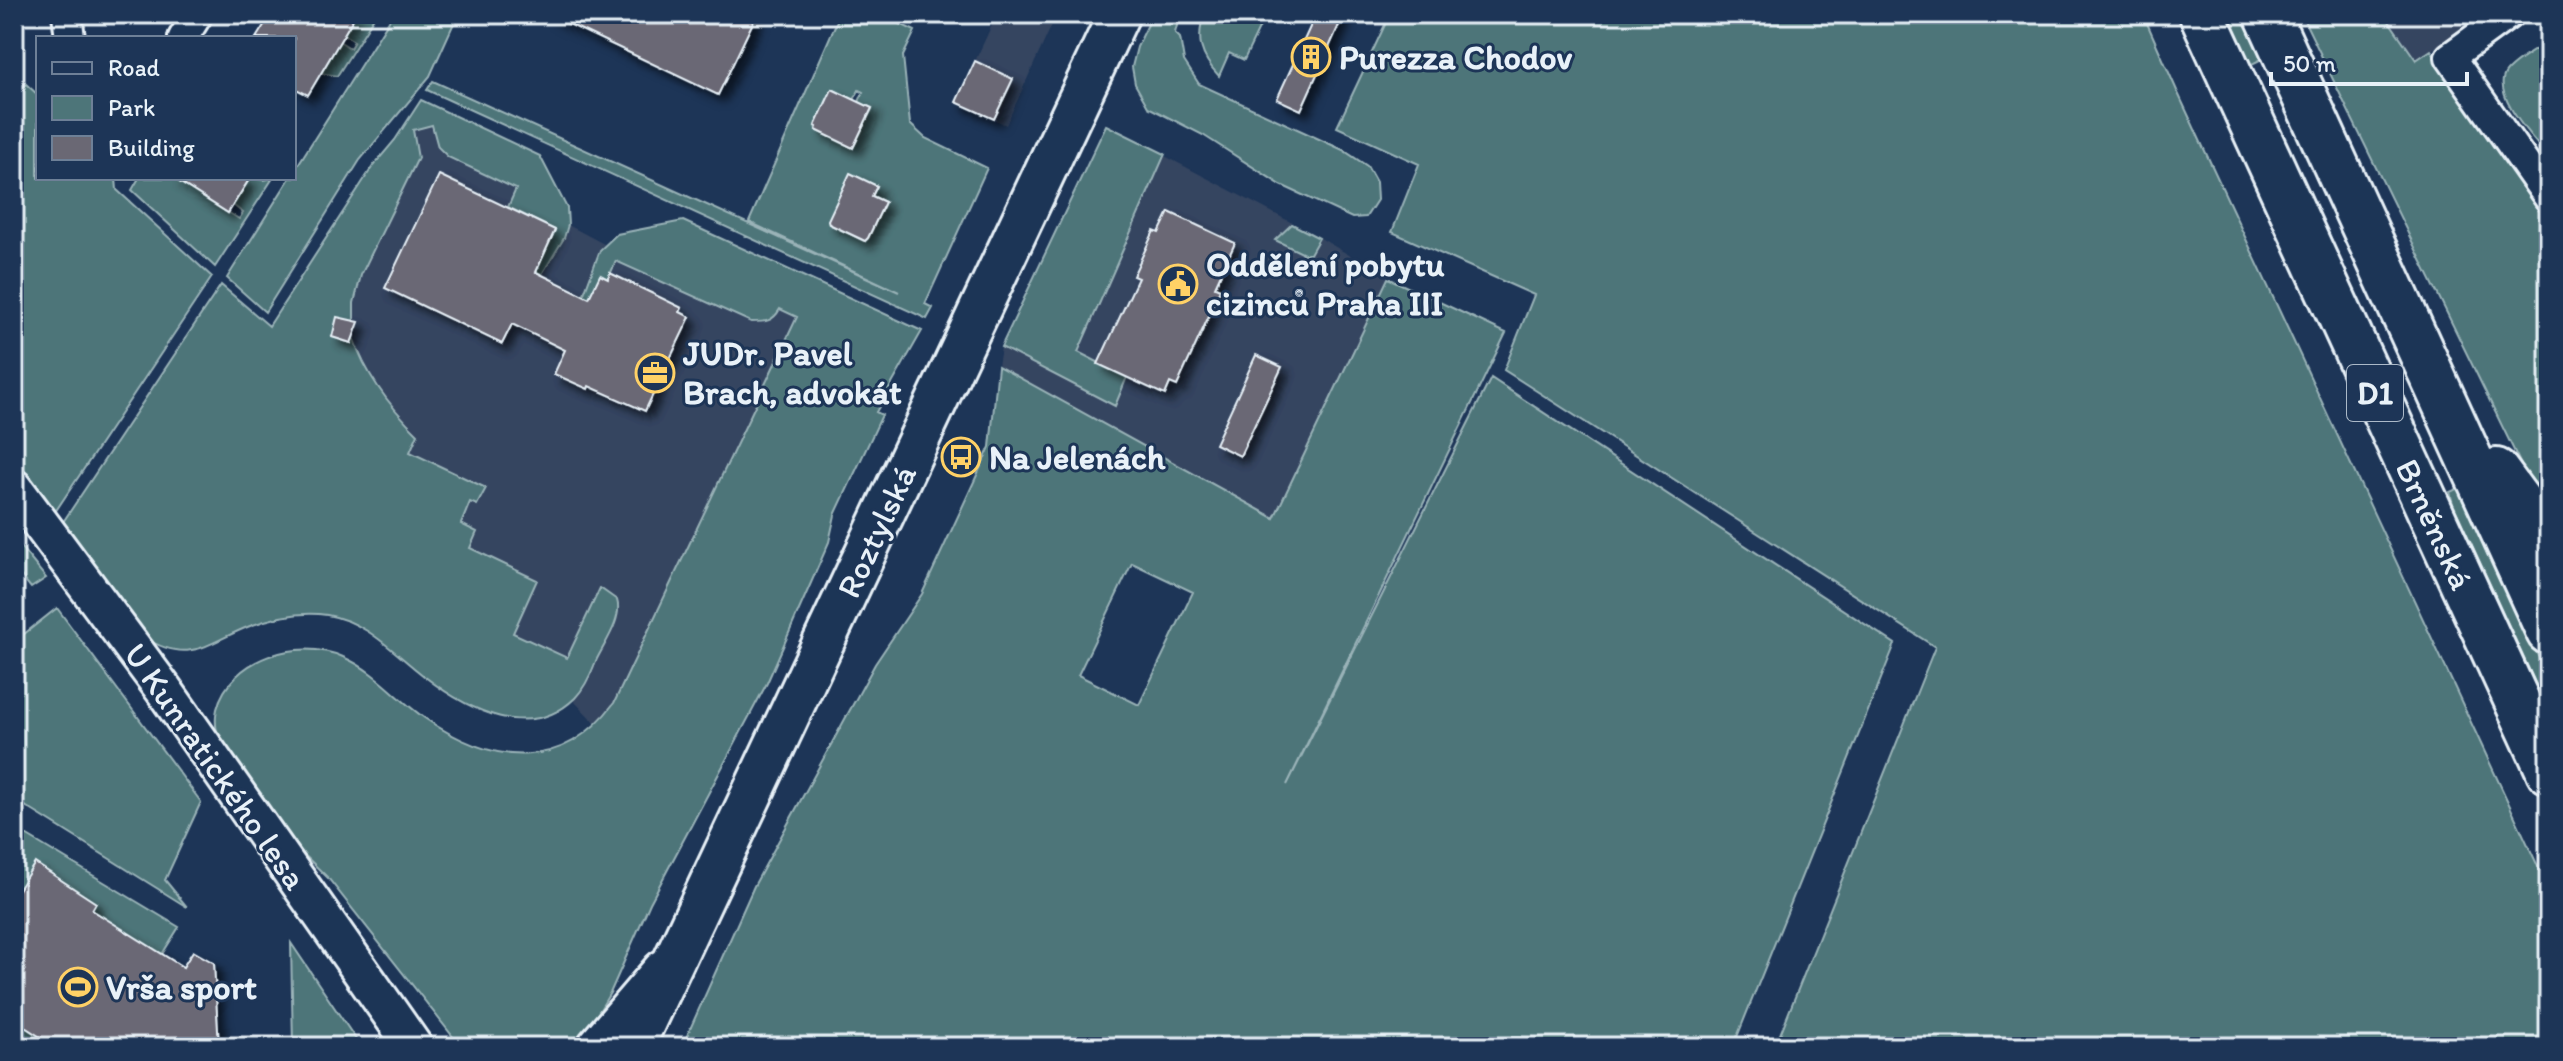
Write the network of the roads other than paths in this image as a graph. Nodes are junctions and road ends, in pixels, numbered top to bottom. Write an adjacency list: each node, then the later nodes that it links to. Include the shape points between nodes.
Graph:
1 (67, 14): 7 (street)
2 (198, 14): 8 (street)
3 (1119, 14): 15 (main road, Roztylská)
4 (2202, 14): 14 (highway, Brněnská / D1)
5 (2267, 14): 10 (highway, Brněnská / D1)
6 (2509, 14): 9 (street, via 2450,57)
7 (70, 36)
8 (184, 36)
9 (2549, 198)
10 (2441, 397): 12 (highway); 13 (highway, Brněnská / D1)
11 (14, 488): 16 (street, U Kunratického lesa, via 164,690)
12 (2549, 543)
13 (2549, 632)
14 (2549, 771)
15 (679, 949): 19 (street); 20 (main road, Roztylská)
16 (393, 1017): 17 (street, U Kunratického lesa); 18 (street)
17 (414, 1047)
18 (439, 1047)
19 (595, 1047)
20 (633, 1047)

